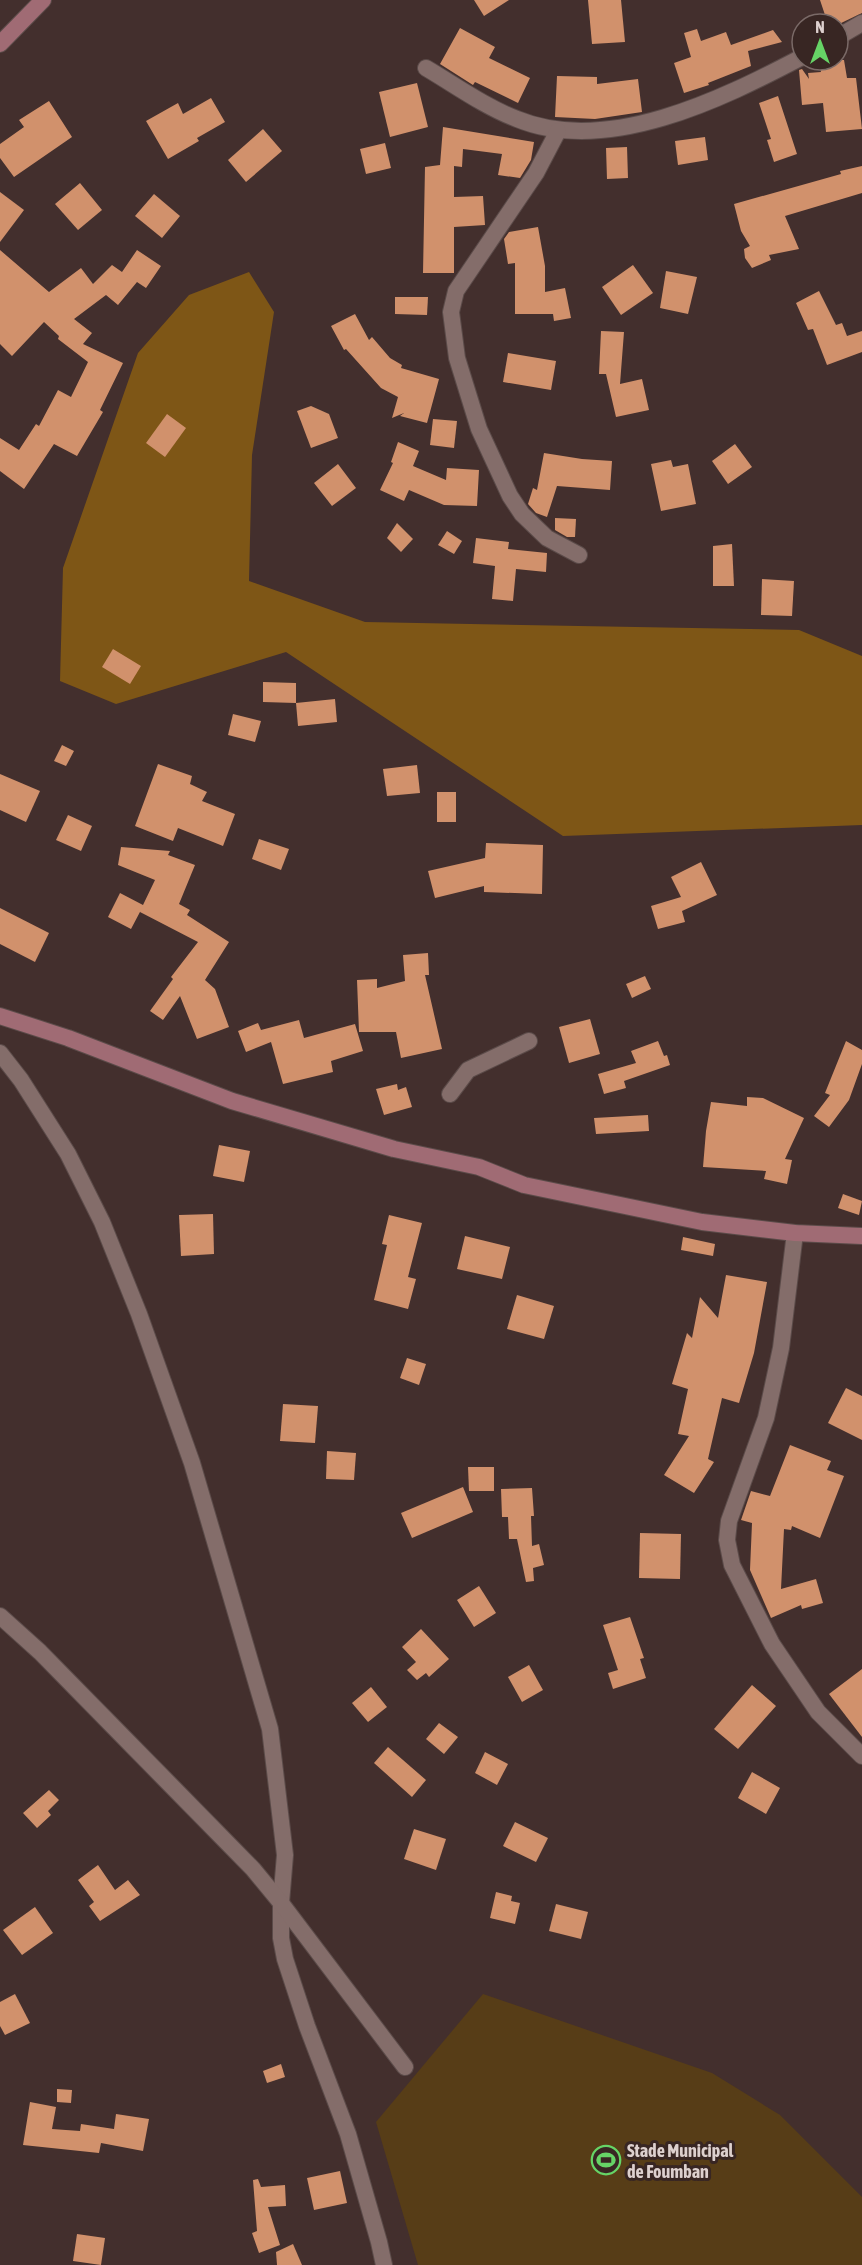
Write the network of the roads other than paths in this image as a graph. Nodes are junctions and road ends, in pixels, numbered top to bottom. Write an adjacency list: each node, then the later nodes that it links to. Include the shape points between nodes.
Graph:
1 (43, 0): 2 (main road)
2 (0, 44)
3 (790, 63): 5 (street, via 742,89 667,116 617,129)
4 (426, 68): 5 (street, via 517,120)
5 (558, 131): 6 (street, via 536,173 456,291 451,312 457,358 479,429 510,496 547,538)
6 (579, 555)
7 (0, 1016): 11 (main road, via 232,1101 394,1149 479,1167 524,1185 702,1222)
8 (529, 1041): 10 (street, via 468,1070)
9 (0, 1053): 15 (street, via 68,1154 102,1222 192,1463 270,1729 285,1856)
10 (450, 1094)
11 (795, 1233): 12 (main road); 14 (street, via 782,1348 766,1418 729,1521 727,1540 732,1564 772,1644 818,1712)
12 (862, 1236)
13 (0, 1616): 15 (street, via 253,1869)
14 (862, 1756)
15 (281, 1903): 16 (street); 17 (street, via 285,1959 348,2134)
16 (405, 2067)
17 (384, 2265)

